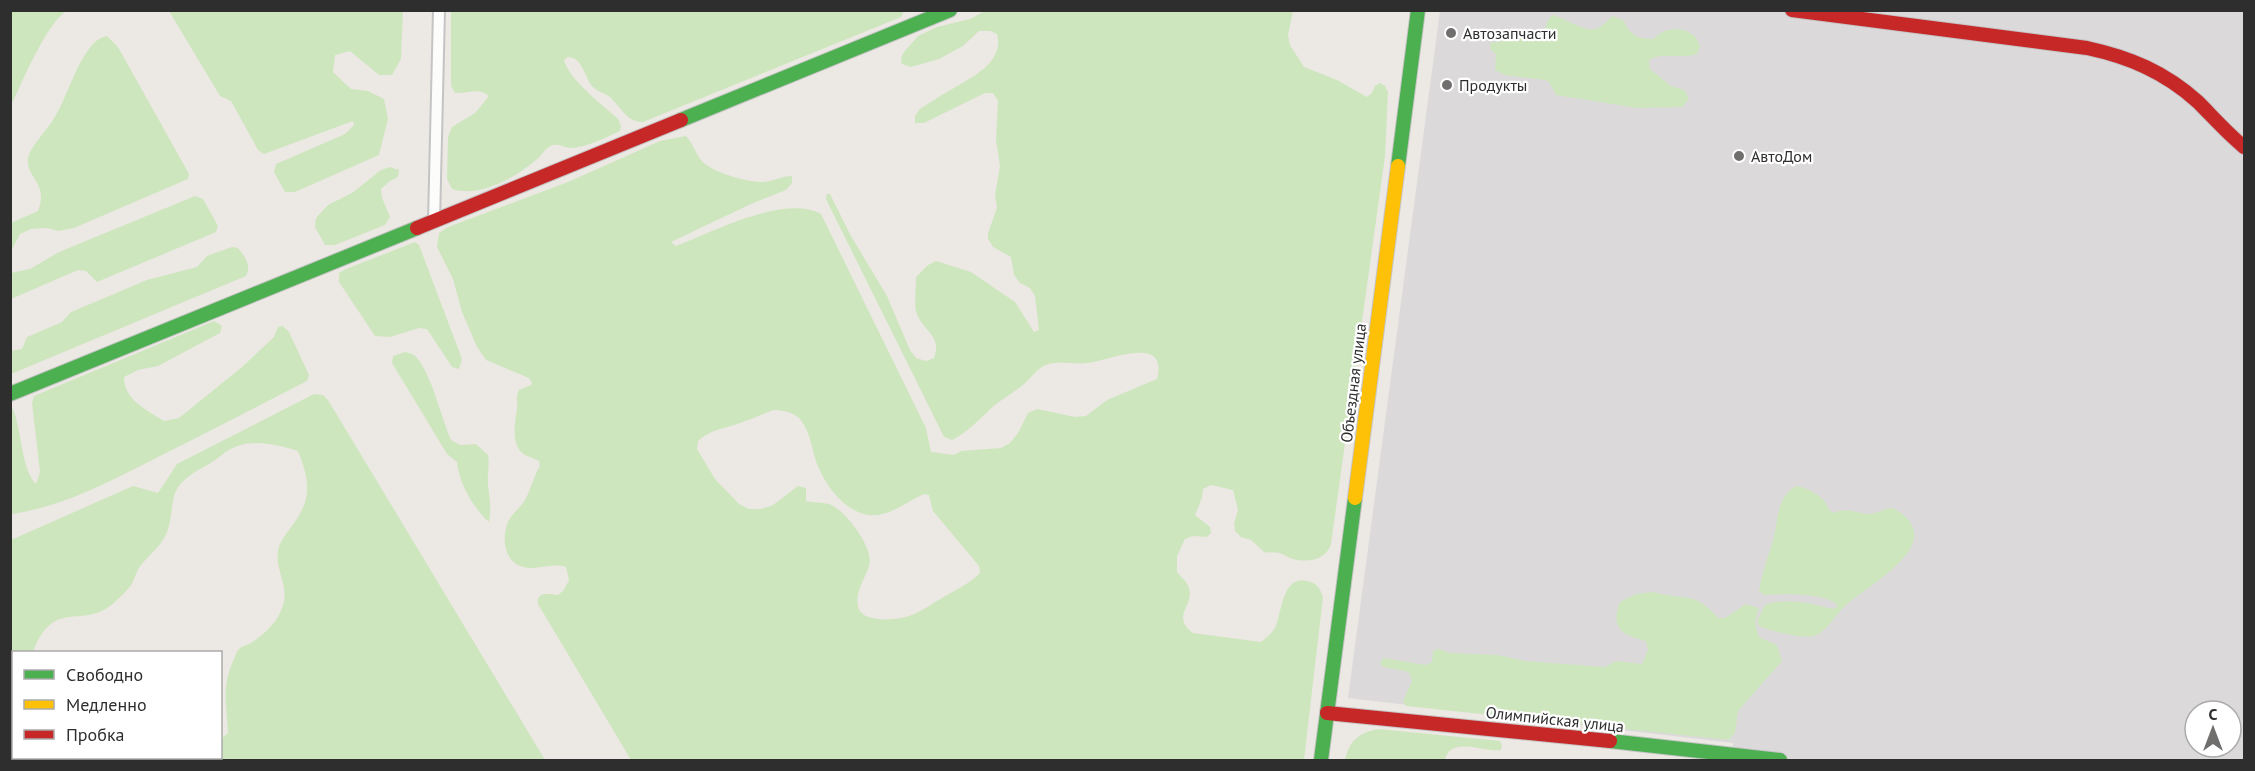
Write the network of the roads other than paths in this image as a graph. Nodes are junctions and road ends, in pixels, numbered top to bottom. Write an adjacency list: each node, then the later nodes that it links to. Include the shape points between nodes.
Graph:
1 (439, 10): 6 (street)
2 (950, 10): 6 (street)
3 (1418, 10): 8 (street, Объездная улица)
4 (1792, 10): 5 (street, via 2087,48 2132,58 2191,96)
5 (2244, 147)
6 (434, 222): 7 (street)
7 (10, 394)
8 (1327, 713): 9 (street, Объездная улица); 10 (street, Олимпийская улица)
9 (1321, 760)
10 (1780, 760)

